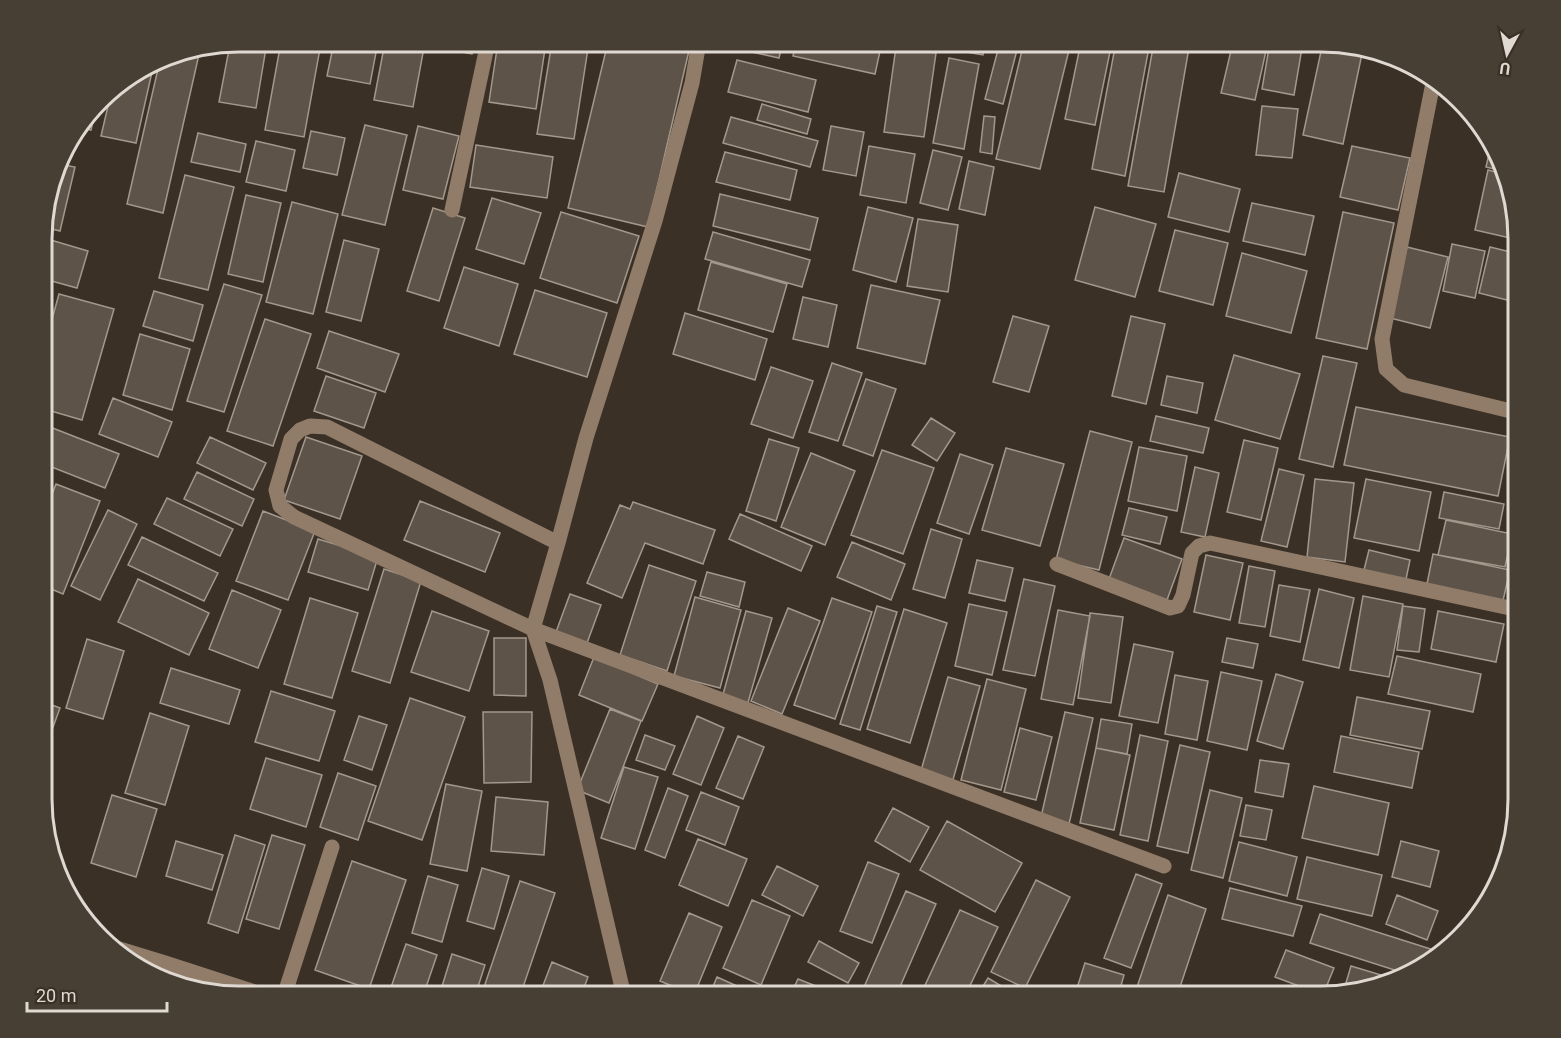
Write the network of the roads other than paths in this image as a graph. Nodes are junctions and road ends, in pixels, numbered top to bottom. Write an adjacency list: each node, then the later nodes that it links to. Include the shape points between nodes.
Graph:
1 (486, 53): 4 (street)
2 (697, 53): 6 (street, via 655,221 586,438)
3 (1432, 89): 5 (street, via 1382,339 1386,369 1404,385)
4 (452, 210)
5 (1508, 409)
6 (558, 543): 9 (street); 9 (street, via 327,427 310,426 291,439 276,490 280,506 294,517)
7 (1057, 564): 8 (street, via 1170,608 1178,606 1183,596 1192,553 1210,543)
8 (1508, 608)
9 (532, 629): 11 (street); 17 (street, via 550,680)
10 (332, 847): 16 (street)
11 (1164, 866)
12 (135, 954): 13 (street)
13 (165, 963): 14 (street); 15 (street)
14 (164, 969)
15 (235, 986)
16 (287, 986)
17 (622, 986)

